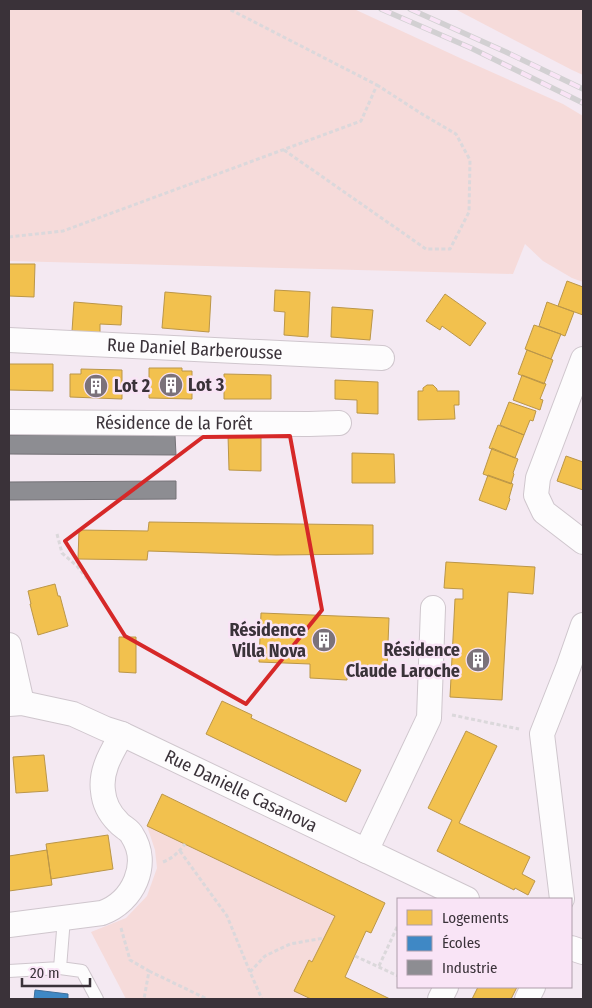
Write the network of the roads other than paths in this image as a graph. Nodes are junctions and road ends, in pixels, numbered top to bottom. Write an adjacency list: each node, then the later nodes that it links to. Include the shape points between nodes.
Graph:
1 (9, 340): 2 (street, Rue Daniel Barberousse)
2 (382, 358)
3 (583, 359): 6 (street, via 538,478 536,495 544,512)
4 (9, 422): 5 (street, Résidence de la Forêt)
5 (338, 423)
6 (578, 537)
7 (433, 608): 12 (street, via 429,718)
8 (583, 625): 14 (street, via 542,734)
9 (9, 645): 10 (street)
10 (15, 703): 11 (street, Rue Danielle Casanova, via 73,714)
11 (122, 734): 12 (street, Rue Danielle Casanova); 15 (street, via 106,763 102,783 109,811 132,833 137,844 139,870 136,881 128,896 112,909)
12 (366, 851): 13 (street, Rue Danielle Casanova)
13 (465, 898)
14 (562, 898)
15 (64, 918): 16 (street); 17 (lane)
16 (9, 925)
17 (60, 968): 18 (lane); 19 (lane, via 82,970)
18 (9, 971)
19 (97, 999)

